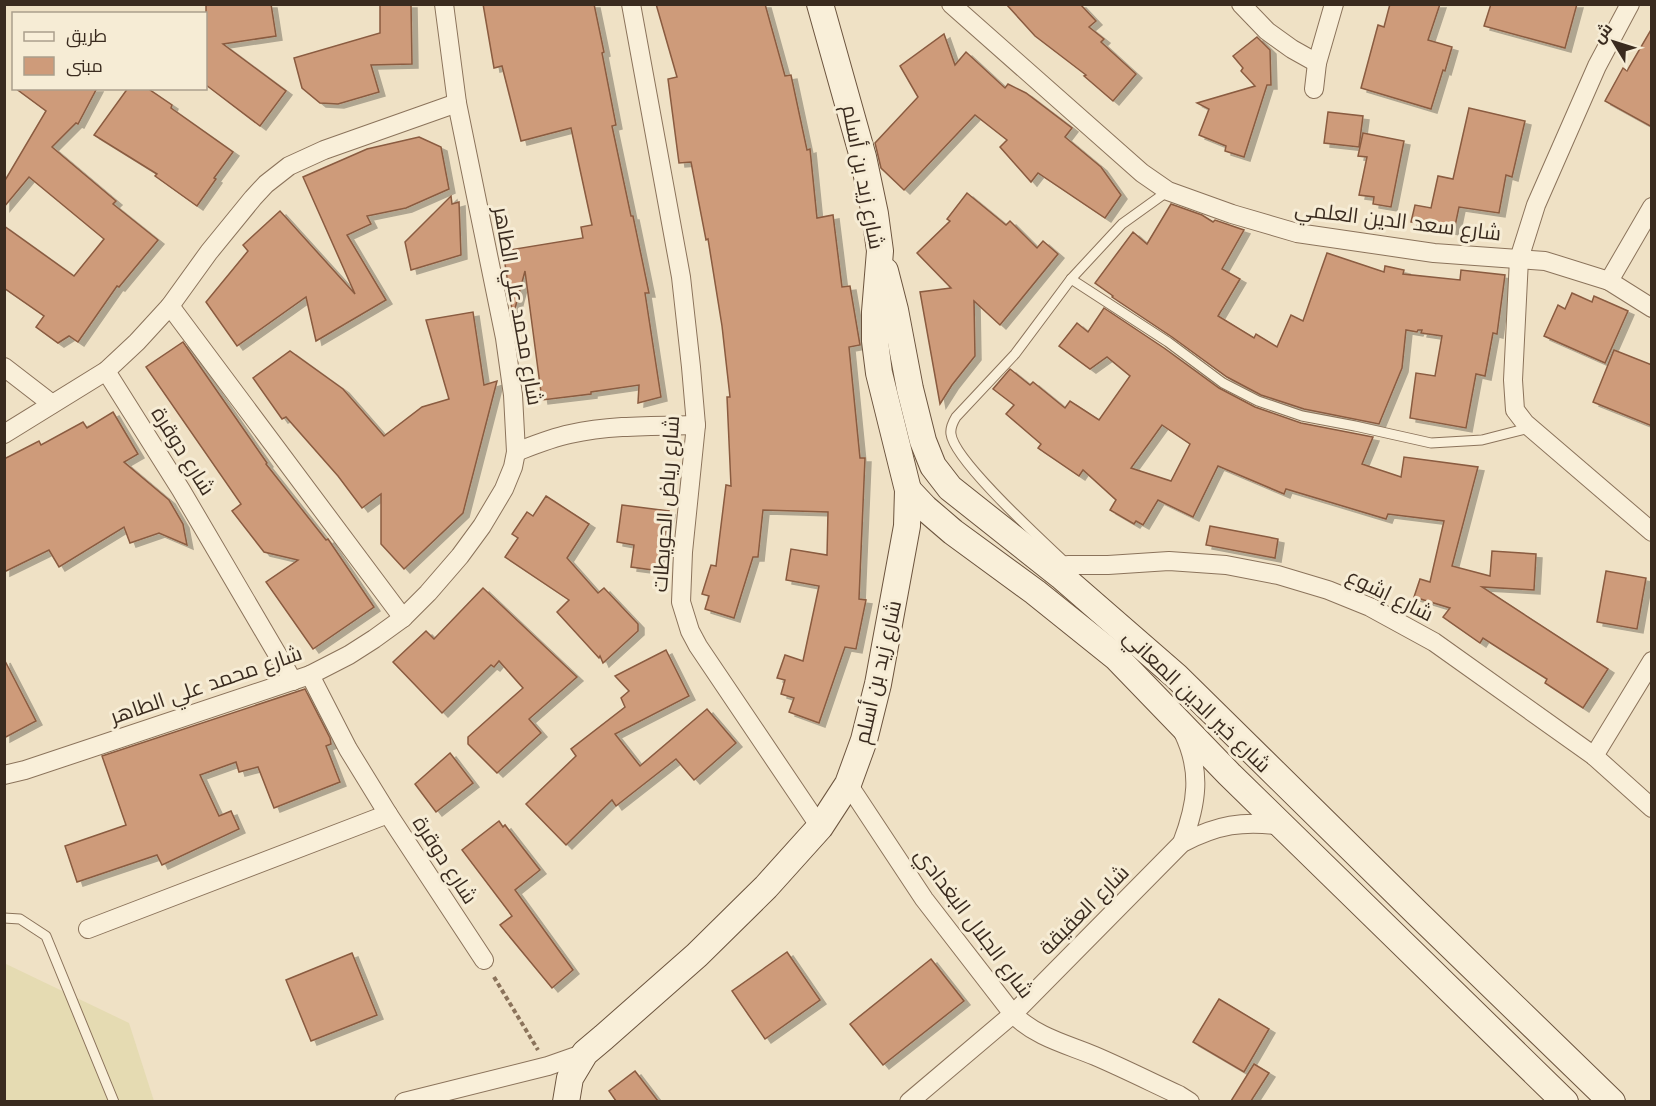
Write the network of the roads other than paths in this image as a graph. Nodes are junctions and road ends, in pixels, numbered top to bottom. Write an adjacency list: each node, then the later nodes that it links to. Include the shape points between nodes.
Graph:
1 (444, 4): 10 (street, شارع محمد علي الطاهر)
2 (631, 4): 22 (street, شارع رياض الحويطات, via 681,277)
3 (820, 4): 13 (street, شارع زيد بن أسلم, via 863,157)
4 (951, 4): 11 (street, شارع سعد الدين العلمي, via 1142,173)
5 (1241, 4): 8 (street, via 1267,31)
6 (1334, 4): 8 (street)
7 (1630, 4): 14 (street, via 1597,66 1536,205)
8 (1317, 63): 9 (street)
9 (1314, 90)
10 (457, 103): 17 (street, via 289,166 253,198); 25 (street, شارع محمد علي الطاهر, via 505,338)
11 (1168, 191): 14 (street, شارع سعد الدين العلمي, via 1297,233 1434,253); 15 (lane, via 1122,224)
12 (1652, 207): 16 (street)
13 (880, 251): 26 (street, شارع زيد بن أسلم, via 875,341 879,373); 28 (street, شارع خير الدين المعاني, via 920,430 933,466 950,488)
14 (1519, 259): 16 (street, شارع سعد الدين العلمي, via 1545,261); 23 (street, via 1513,380 1515,410)
15 (1071, 279): 23 (lane, via 1223,383 1258,401 1302,416 1431,443 1482,440); 28 (lane, via 1015,354 951,426 953,442 964,459)
16 (1609, 281): 18 (street, شارع سعد الدين العلمي)
17 (170, 306): 20 (street); 29 (street)
18 (1652, 308)
19 (4, 367): 21 (street)
20 (106, 371): 21 (street); 31 (street, شارع دوقرة)
21 (52, 404): 24 (street)
22 (696, 425): 25 (street, via 587,431); 39 (street, شارع رياض الحويطات, via 683,552 681,602 685,617 698,646)
23 (1530, 428): 27 (street)
24 (4, 434)
25 (516, 452): 29 (street, شارع محمد علي الطاهر, via 504,489 482,526 445,574)
26 (908, 490): 32 (street, شارع خير الدين المعاني, via 953,532 1116,657); 35 (street, شارع زيد بن أسلم, via 907,526 880,673 864,740)
27 (1652, 532)
28 (1065, 571): 33 (street, شارع إشوع, via 1169,561 1226,565 1328,590 1370,607 1434,642); 52 (street, شارع خير الدين المعاني)
29 (403, 618): 31 (street, شارع محمد علي الطاهر, via 349,655)
30 (1652, 661): 33 (street)
31 (301, 678): 34 (street, شارع محمد علي الطاهر); 37 (street, شارع دوقرة)
32 (1179, 722): 38 (street, شارع خير الدين المعاني); 40 (street, شارع العقيقة, via 1189,745 1196,786 1191,819)
33 (1594, 756): 36 (street, شارع إشوع)
34 (4, 775)
35 (848, 784): 39 (street, شارع زيد بن أسلم); 44 (street, شارع الجلال البغدادي, via 924,899)
36 (1652, 808)
37 (388, 814): 42 (street); 43 (street, شارع دوقرة)
38 (1282, 826): 40 (street, شارع العقيقة, via 1221,826); 51 (street, شارع خير الدين المعاني)
39 (820, 827): 45 (street, شارع زيد بن أسلم, via 697,955)
40 (1182, 843): 44 (street, شارع العقيقة)
41 (4, 918): 46 (lane, via 20,919 46,936)
42 (88, 929)
43 (484, 960)
44 (1013, 1014): 49 (street, شارع العقيقة); 50 (street, شارع الجلال البغدادي, via 1045,1037)
45 (585, 1053): 47 (street, شارع زيد بن أسلم, via 548,1066); 48 (street, via 570,1078)
46 (114, 1101)
47 (404, 1101)
48 (566, 1101)
49 (909, 1101)
50 (1190, 1101)
51 (1565, 1101)
52 (1612, 1101)

